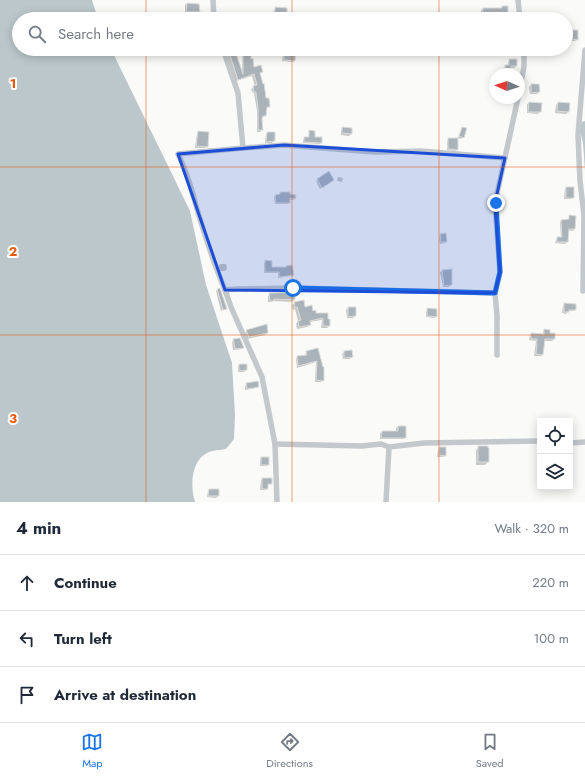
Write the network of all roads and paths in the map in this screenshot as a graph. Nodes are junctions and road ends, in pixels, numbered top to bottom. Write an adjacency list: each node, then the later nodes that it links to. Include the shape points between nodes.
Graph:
1 (214, 0): 3 (street)
2 (518, 0): 4 (street)
3 (214, 12)
4 (519, 12)
5 (585, 50): 13 (street, via 578,135 584,215)
6 (225, 56): 10 (street, via 238,93)
7 (524, 56): 8 (street)
8 (524, 68)
9 (517, 104): 11 (street)
10 (244, 148): 11 (street, via 284,145); 12 (street, via 178,154 187,172 205,236)
11 (505, 158): 14 (street, via 496,203 500,272)
12 (225, 290): 14 (street, via 293,288); 19 (street, via 262,376)
13 (583, 291)
14 (495, 293): 15 (street, via 498,316)
15 (497, 355)
16 (537, 441): 20 (street, via 424,443)
17 (585, 442): 18 (street)
18 (573, 443)
19 (275, 444): 20 (street, via 381,444); 21 (street)
20 (389, 447): 22 (street)
21 (277, 502)
22 (386, 502)

